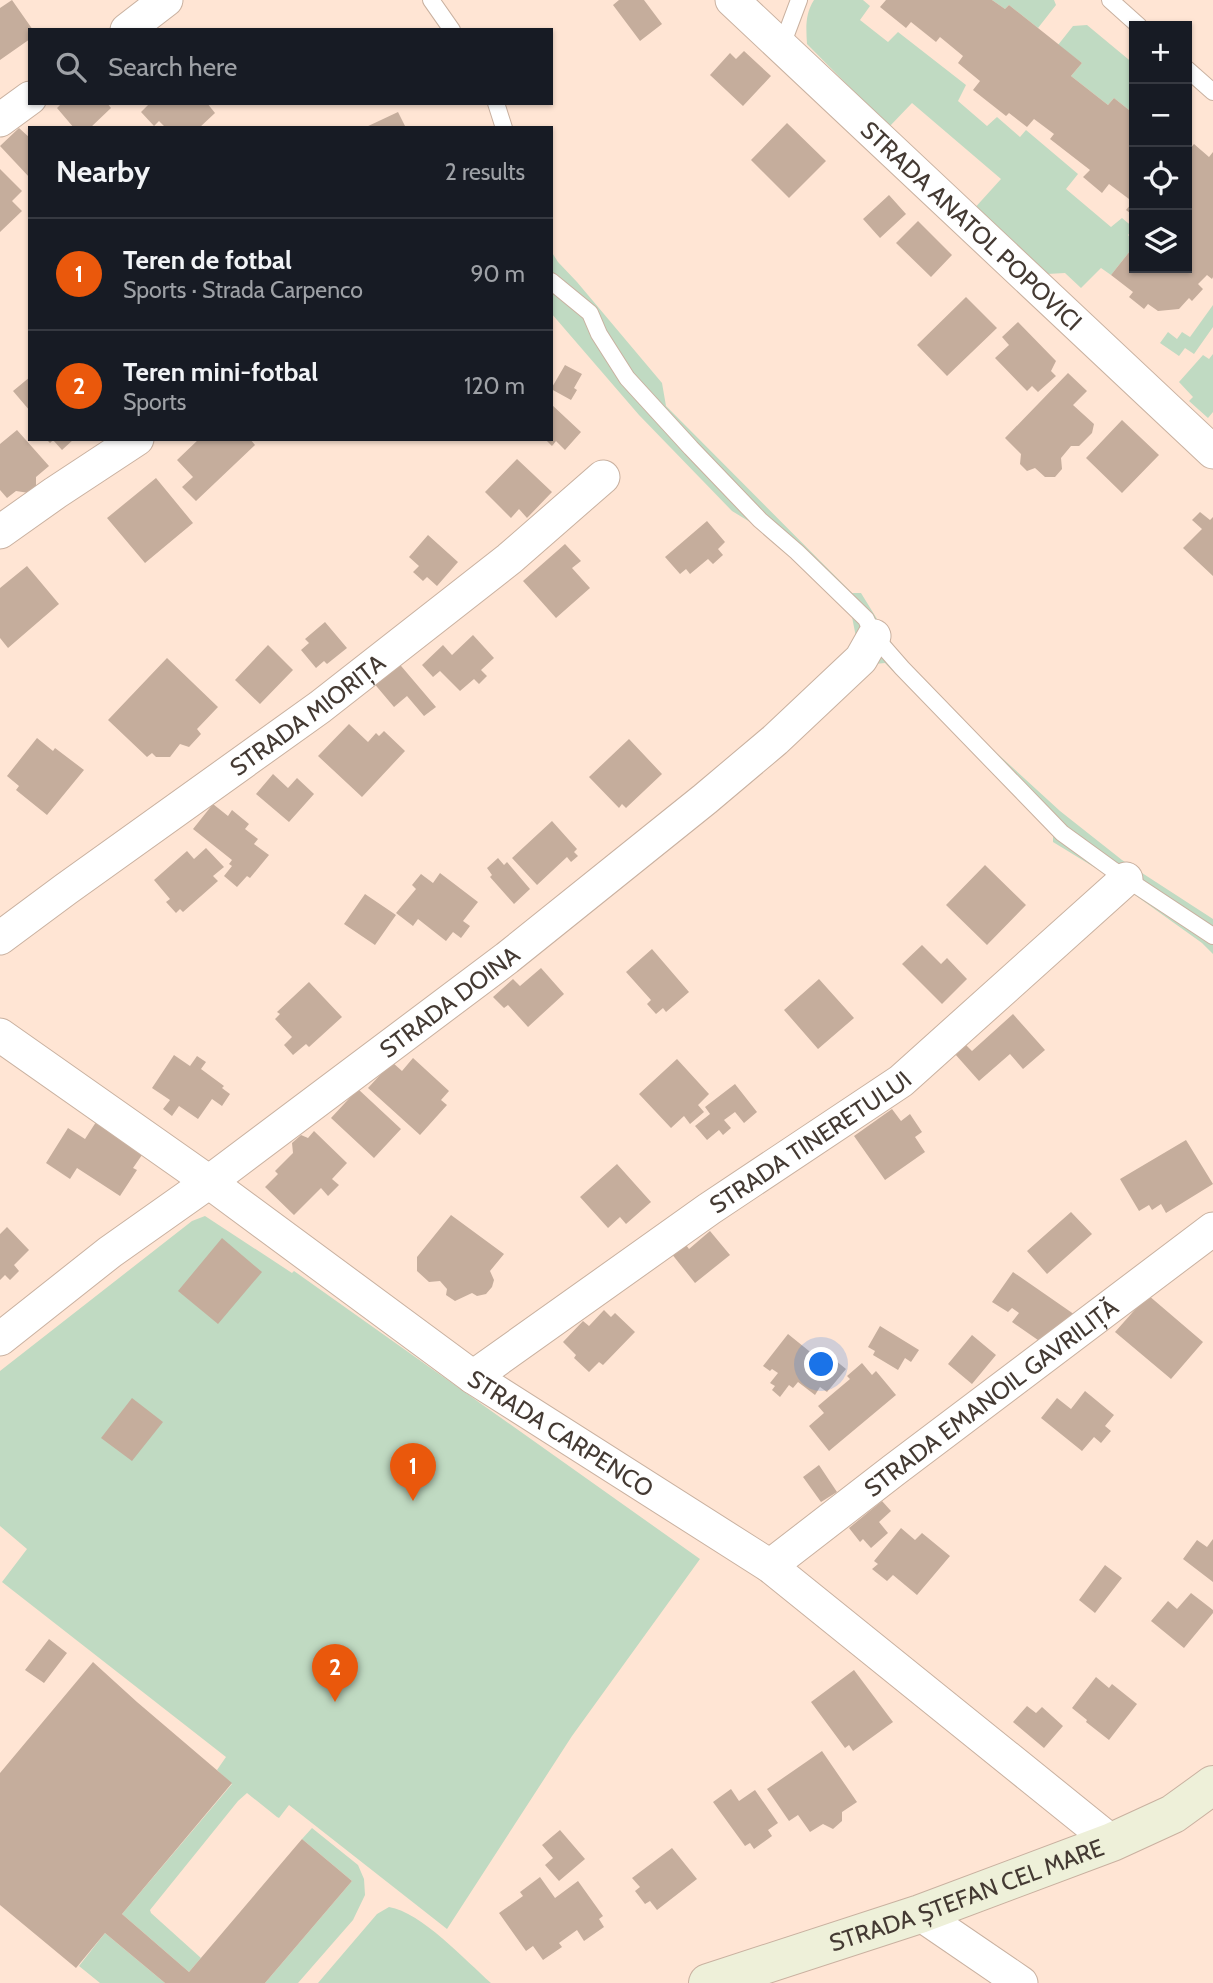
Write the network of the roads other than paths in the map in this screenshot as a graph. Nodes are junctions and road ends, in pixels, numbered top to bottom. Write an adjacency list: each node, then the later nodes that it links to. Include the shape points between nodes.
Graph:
1 (166, 0): 7 (street)
2 (431, 0): 8 (lane)
3 (732, 0): 9 (street, STRADA ANATOL POPOVICI)
4 (799, 0): 9 (lane)
5 (1110, 0): 6 (lane)
6 (1133, 21)
7 (130, 28)
8 (451, 28)
9 (781, 48): 18 (street, STRADA ANATOL POPOVICI)
10 (1192, 73): 11 (lane)
11 (1213, 92)
12 (28, 99): 14 (street)
13 (497, 105): 15 (lane)
14 (0, 120)
15 (503, 126)
16 (553, 283): 21 (lane, via 590,313 627,378 691,449 866,619)
17 (134, 441): 20 (street)
18 (1213, 452)
19 (603, 477): 24 (street, STRADA MIORIȚA, via 491,574 320,707)
20 (0, 532)
21 (874, 636): 22 (lane, via 1062,833); 26 (street, STRADA DOINA, via 851,668 705,799 507,958)
22 (1126, 879): 23 (lane); 29 (street, STRADA TINERETULUI, via 901,1081 709,1209)
23 (1213, 936)
24 (0, 938)
25 (0, 1035): 26 (street, STRADA CARPENCO)
26 (209, 1182): 28 (street, STRADA DOINA); 29 (street, STRADA CARPENCO)
27 (1213, 1229): 30 (street, STRADA EMANOIL GAVRILIȚĂ)
28 (0, 1339)
29 (473, 1377): 30 (street, STRADA CARPENCO)
30 (770, 1566): 32 (street, STRADA CARPENCO)
31 (1213, 1785): 32 (main road, STRADA ȘTEFAN CEL MARE, via 1173,1814)
32 (1112, 1842): 33 (main road, STRADA ȘTEFAN CEL MARE)
33 (920, 1914): 34 (main road, STRADA ȘTEFAN CEL MARE); 35 (street)
34 (708, 1983)
35 (1021, 1983)

